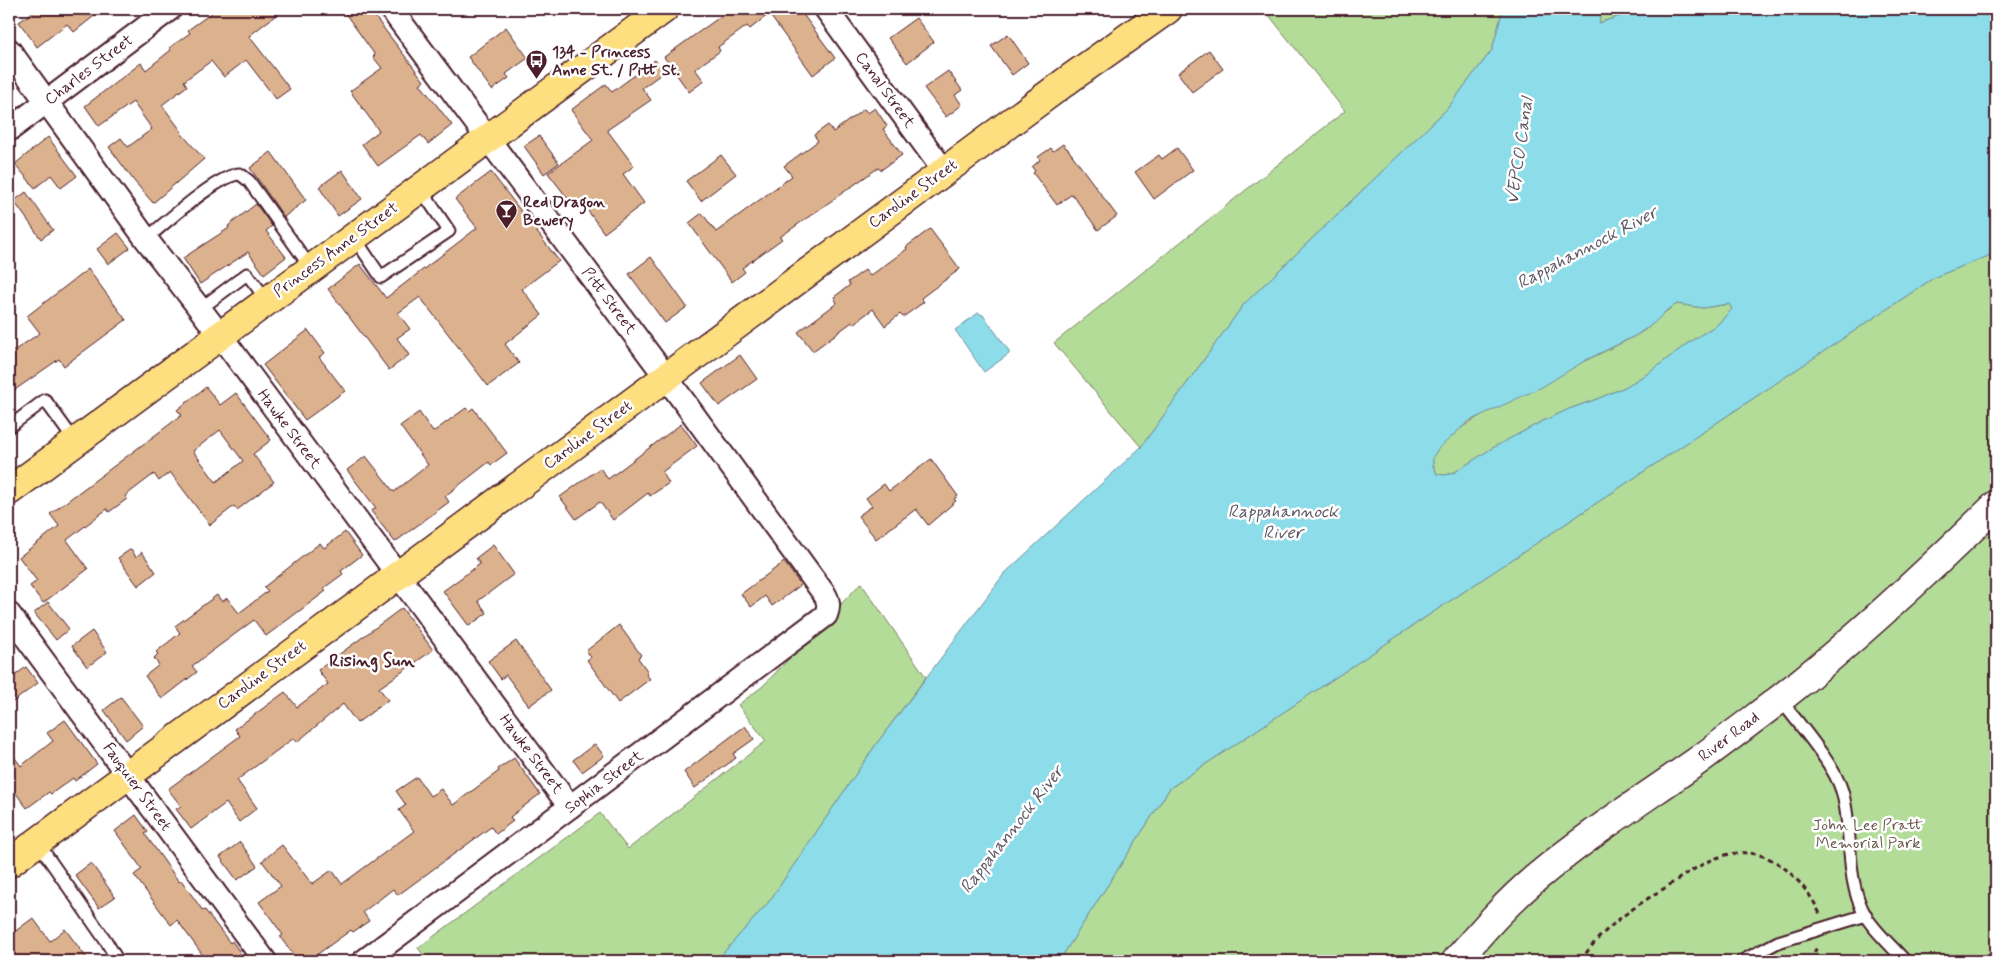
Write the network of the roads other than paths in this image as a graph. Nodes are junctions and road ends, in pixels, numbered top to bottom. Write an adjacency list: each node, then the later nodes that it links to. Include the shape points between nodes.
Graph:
1 (170, 9): 7 (street, Charles Street)
2 (391, 9): 9 (street, Pitt Street)
3 (664, 9): 9 (main road, Princess Anne Street)
4 (1168, 9): 10 (main road, Caroline Street)
5 (834, 12): 10 (street, Canal Street)
6 (9, 50): 7 (street, Hawke Street)
7 (48, 102): 8 (street, Charles Street); 13 (street, Hawke Street)
8 (9, 130)
9 (488, 138): 11 (main road, Princess Anne Street); 18 (street, Pitt Street)
10 (944, 171): 18 (main road, Caroline Street)
11 (420, 188): 12 (main road, Princess Anne Street); 12 (lane, via 449,232 381,277)
12 (354, 237): 14 (main road, Princess Anne Street)
13 (146, 239): 14 (lane, via 208,190 226,178 240,174); 16 (street, Hawke Street)
14 (311, 268): 15 (main road, Princess Anne Street)
15 (268, 300): 16 (lane, via 248,274); 17 (main road, Princess Anne Street)
16 (200, 309): 17 (street, Hawke Street)
17 (220, 335): 20 (main road, Princess Anne Street); 23 (street, Hawke Street)
18 (666, 377): 23 (main road, Caroline Street); 24 (street, Pitt Street)
19 (9, 427): 20 (lane, via 46,400)
20 (76, 442): 21 (main road, Princess Anne Street)
21 (9, 491)
22 (1996, 505): 26 (street, River Road, via 1847,644)
23 (398, 575): 27 (main road, Caroline Street); 28 (street, Hawke Street)
24 (825, 594): 28 (street, Sophia Street, via 828,601 826,615)
25 (9, 614): 27 (street, Fauquier Street)
26 (1780, 699): 31 (lane, via 1833,771 1842,790 1852,879); 35 (street, River Road, via 1696,762 1583,839 1535,878)
27 (128, 774): 29 (main road, Caroline Street); 33 (street, Fauquier Street)
28 (570, 807): 34 (street, Sophia Street)
29 (37, 842): 30 (main road, Caroline Street); 32 (lane)
30 (9, 863)
31 (1866, 916): 36 (lane, via 1778,942); 37 (lane)
32 (118, 961)
33 (265, 961)
34 (364, 961)
35 (1456, 961)
36 (1742, 961)
37 (1905, 961)

